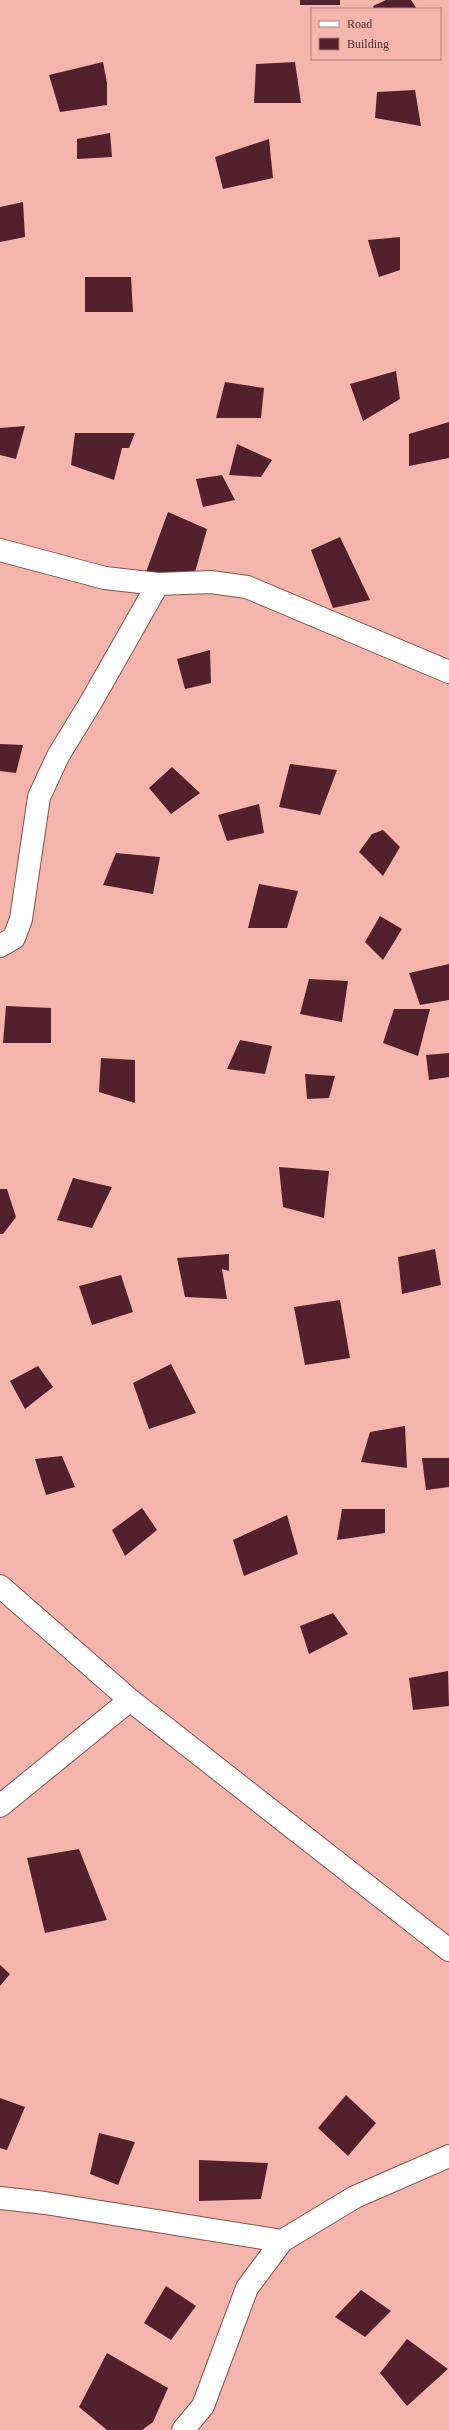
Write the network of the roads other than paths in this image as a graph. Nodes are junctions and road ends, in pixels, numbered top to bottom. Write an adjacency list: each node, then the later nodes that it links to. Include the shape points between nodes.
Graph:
1 (0, 550): 2 (street, via 106,578)
2 (158, 584): 3 (street, via 211,582 247,587); 4 (street, via 92,702 58,756 38,797 21,919 14,938)
3 (449, 672)
4 (0, 946)
5 (0, 1586): 6 (street)
6 (130, 1700): 7 (street); 8 (street)
7 (0, 1806)
8 (449, 1950)
9 (449, 2156): 11 (street, via 355,2197)
10 (0, 2198): 11 (street)
11 (282, 2241): 12 (street, via 247,2288 203,2406)
12 (183, 2430)

